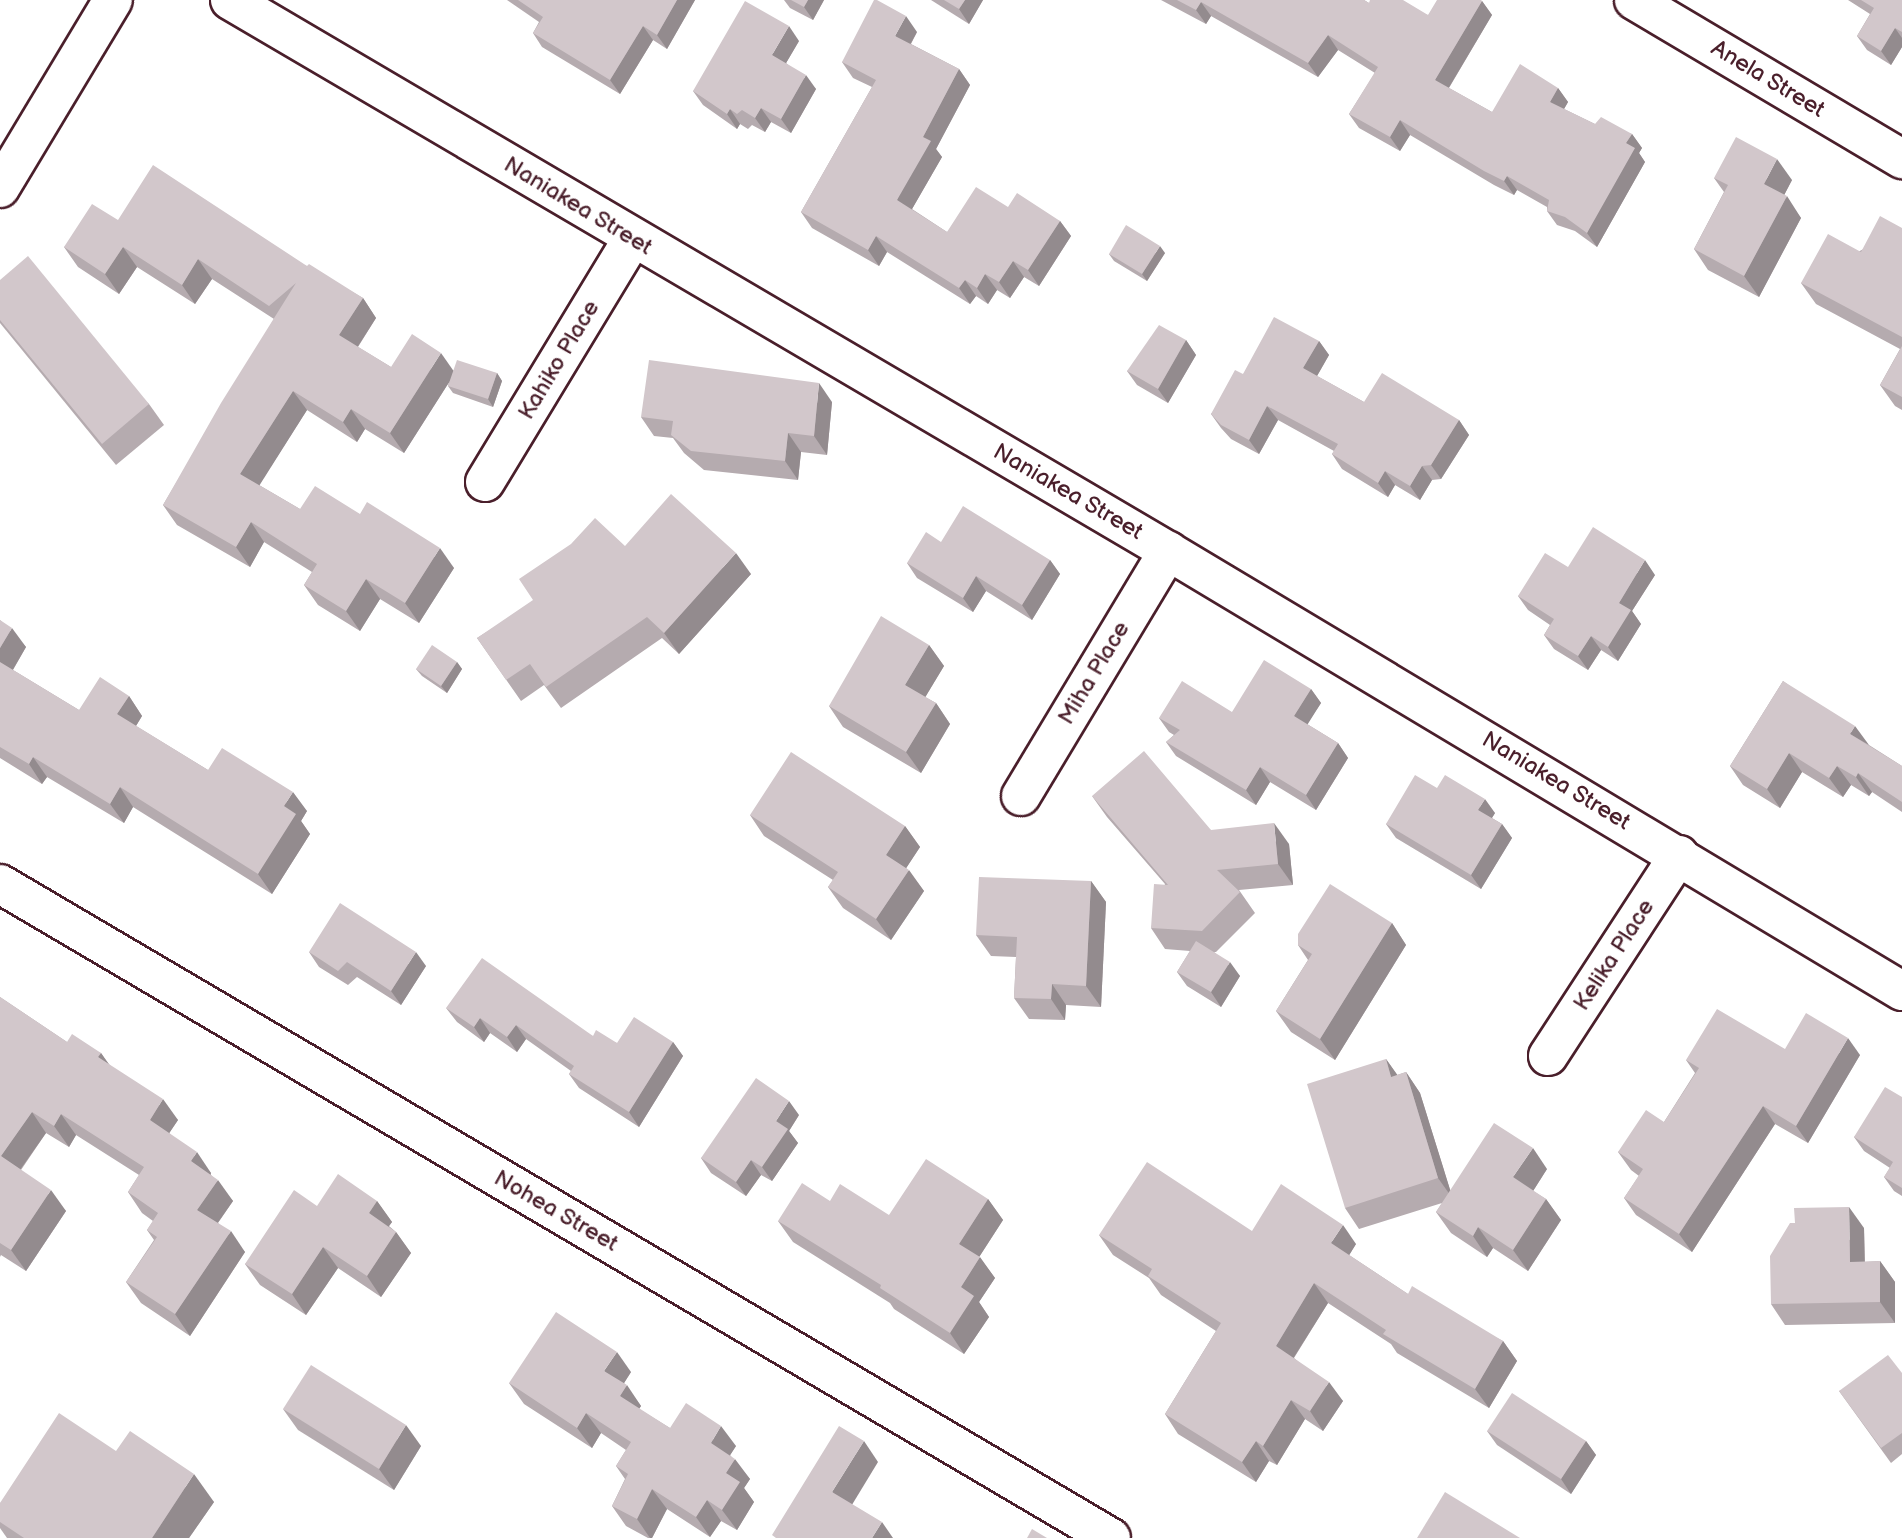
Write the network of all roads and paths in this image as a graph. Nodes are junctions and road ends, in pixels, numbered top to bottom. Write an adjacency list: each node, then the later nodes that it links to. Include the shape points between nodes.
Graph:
1 (113, 0): 5 (street)
2 (230, 0): 6 (street, Naniakea Street)
3 (1634, 0): 4 (street, Anela Street)
4 (1902, 159)
5 (0, 188)
6 (633, 238): 7 (street, Kahiko Place); 8 (street, Naniakea Street)
7 (485, 482)
8 (1167, 551): 9 (street, Miha Place); 10 (street, Naniakea Street)
9 (1021, 796)
10 (1679, 855): 12 (street, Naniakea Street); 13 (street, Kelika Place)
11 (0, 884): 14 (street, Nohea Street)
12 (1902, 991)
13 (1548, 1056)
14 (1111, 1538)

